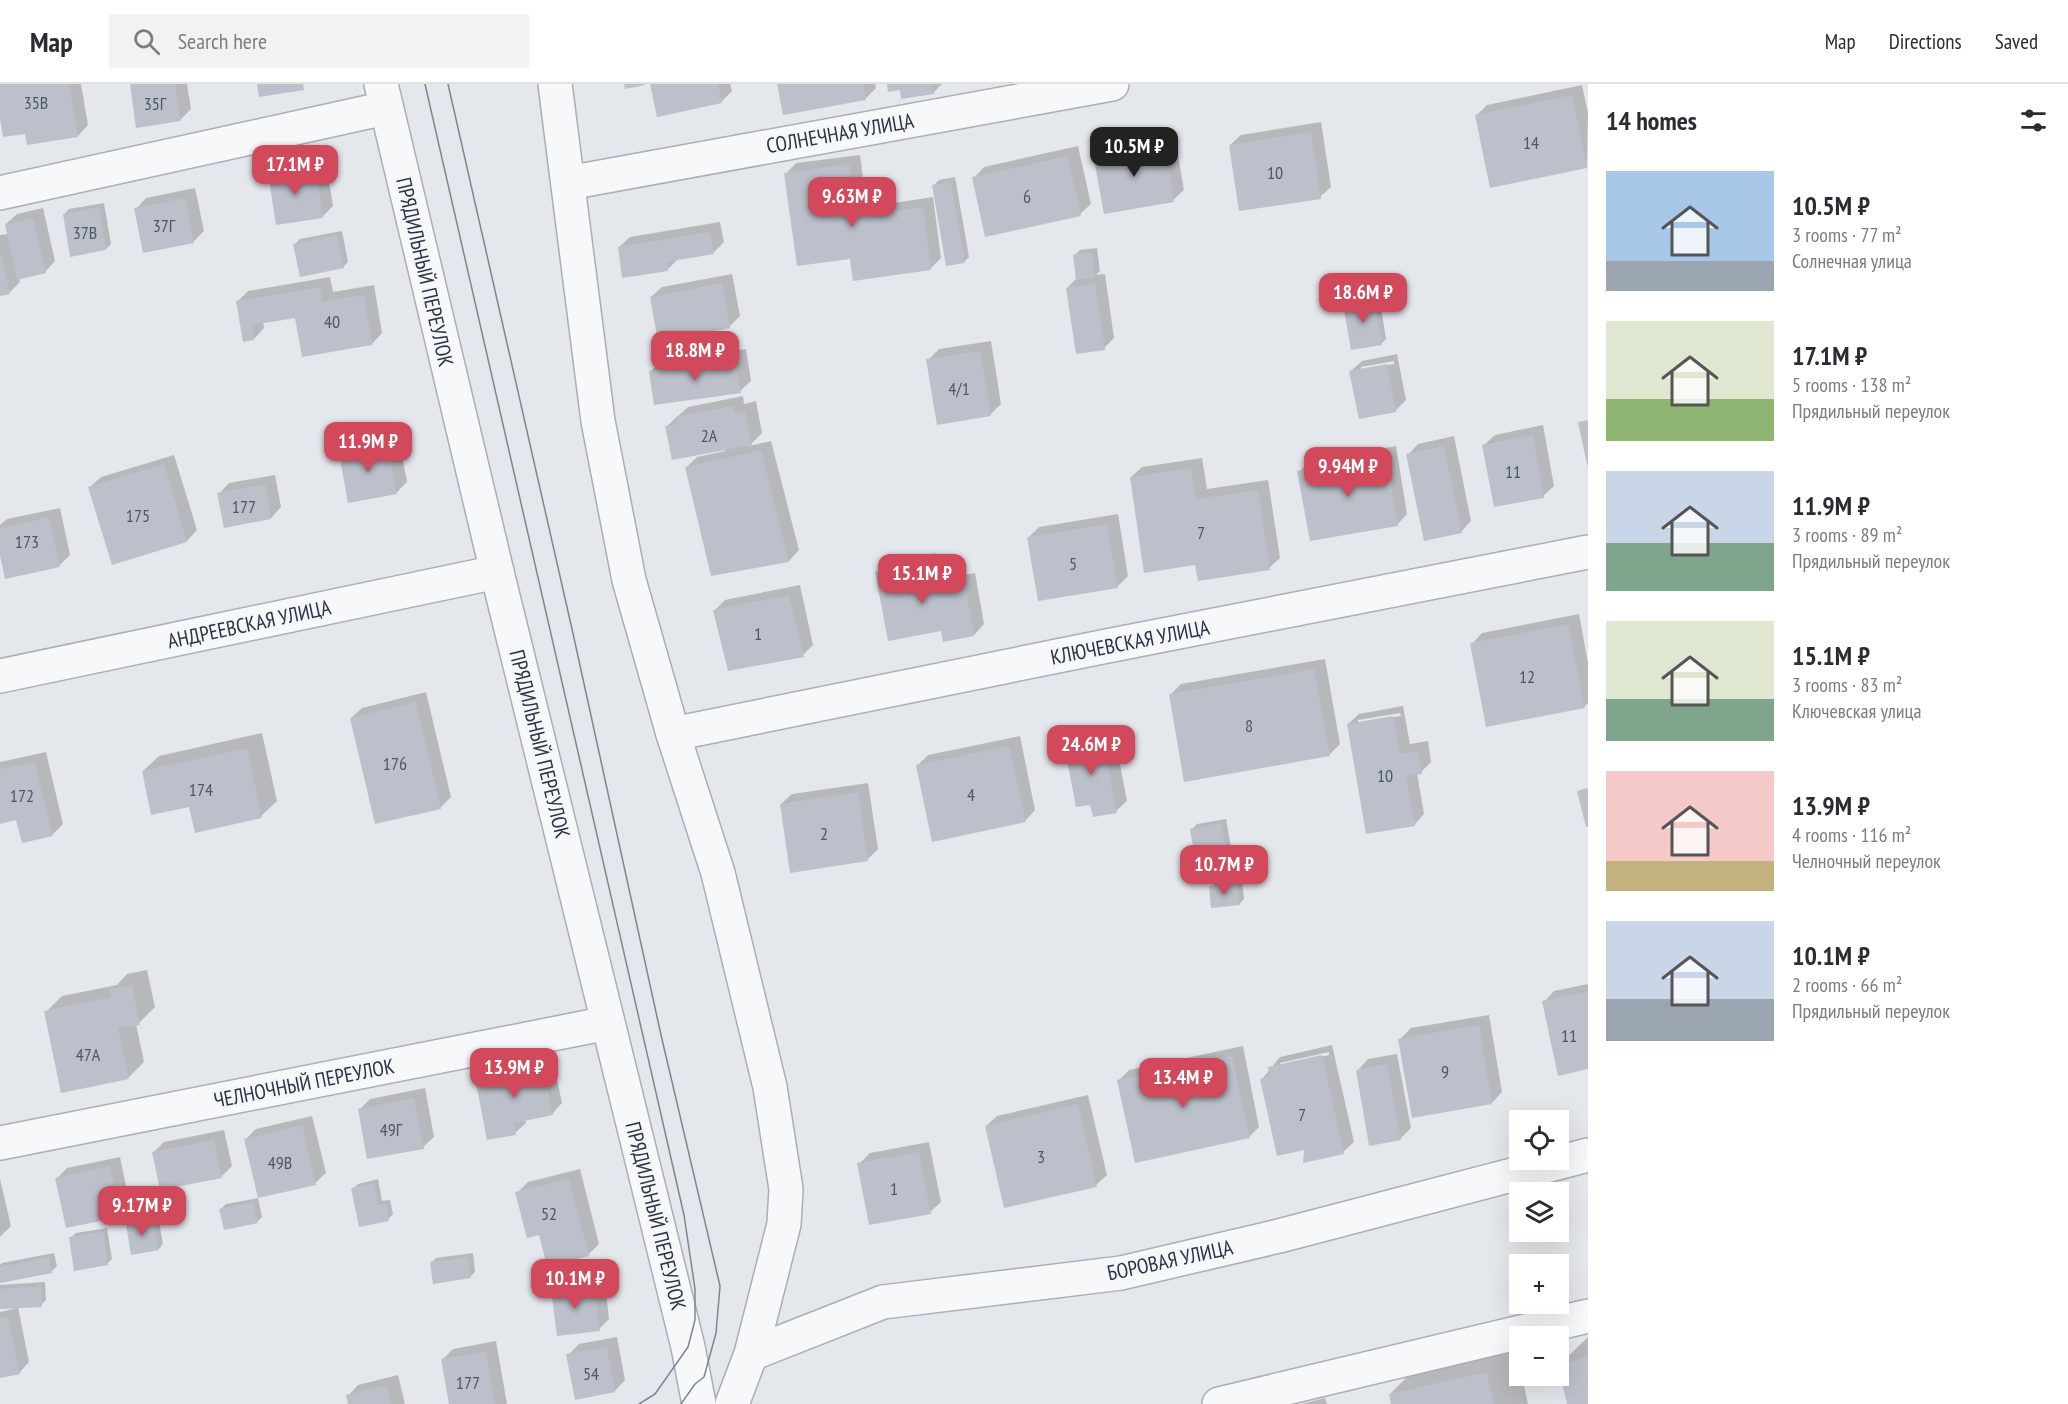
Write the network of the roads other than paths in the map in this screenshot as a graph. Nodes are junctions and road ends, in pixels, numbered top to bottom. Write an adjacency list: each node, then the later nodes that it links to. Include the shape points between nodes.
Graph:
1 (555, 84): 4 (street)
2 (1112, 84): 4 (street, СОЛНЕЧНАЯ УЛИЦА)
3 (383, 96): 5 (street); 7 (street, ПРЯДИЛЬНЫЙ ПЕРЕУЛОК)
4 (568, 183): 9 (street, via 598,421 629,580)
5 (0, 193)
6 (1588, 552): 9 (street, КЛЮЧЕВСКАЯ УЛИЦА)
7 (497, 572): 8 (street, АНДРЕЕВСКАЯ УЛИЦА); 10 (street, ПРЯДИЛЬНЫЙ ПЕРЕУЛОК)
8 (0, 676)
9 (673, 734): 14 (street, via 718,873 770,1087 786,1189 784,1224)
10 (608, 1023): 11 (street, ЧЕЛНОЧНЫЙ ПЕРЕУЛОК); 15 (street, ПРЯДИЛЬНЫЙ ПЕРЕУЛОК)
11 (0, 1143)
12 (1588, 1155): 14 (street, БОРОВАЯ УЛИЦА, via 1121,1273 883,1302)
13 (1588, 1316): 17 (street)
14 (752, 1353): 16 (street)
15 (699, 1404)
16 (732, 1404)
17 (1219, 1404)

